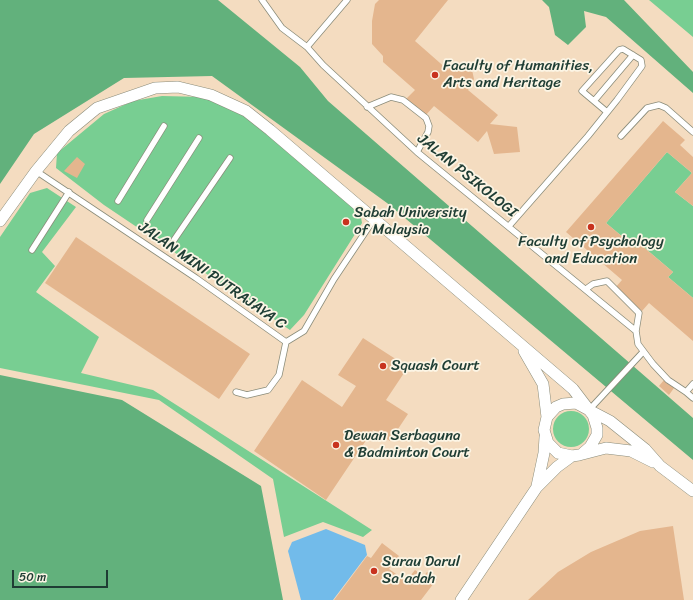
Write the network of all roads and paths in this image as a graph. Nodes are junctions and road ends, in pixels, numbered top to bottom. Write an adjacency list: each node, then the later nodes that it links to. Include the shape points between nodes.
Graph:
1 (262, 0): 3 (lane, JALAN PSIKOLOGI, via 282,28)
2 (344, 1): 3 (lane)
3 (307, 47): 6 (lane, JALAN PSIKOLOGI, via 322,65)
4 (633, 55): 5 (lane); 5 (lane, via 623,49 619,50 582,91); 7 (lane, via 641,60 642,66)
5 (594, 101): 7 (lane)
6 (367, 107): 12 (lane, JALAN PSIKOLOGI); 12 (lane, via 391,97 403,100 426,118 428,132)
7 (608, 112): 20 (lane)
8 (164, 126): 16 (lane)
9 (693, 132): 10 (lane, via 666,108 659,105 647,108)
10 (621, 136)
11 (199, 138): 18 (lane)
12 (417, 152): 20 (lane, JALAN PSIKOLOGI)
13 (230, 158): 21 (lane)
14 (36, 171): 15 (lane, JALAN MINI PUTRAJAYA C); 17 (street, via 69,131 97,108 155,88 178,87 211,95 246,111); 19 (street)
15 (69, 192): 22 (lane); 25 (lane, JALAN MINI PUTRAJAYA C)
16 (118, 201)
17 (374, 218): 25 (lane, JALAN MINI PUTRAJAYA C, via 304,331); 26 (street)
18 (147, 220)
19 (0, 221)
20 (509, 226): 23 (lane, JALAN PSIKOLOGI)
21 (174, 240)
22 (32, 250)
23 (586, 289): 24 (lane, JALAN PSIKOLOGI); 24 (lane, via 593,284 607,281 639,313)
24 (636, 331): 27 (lane, via 636,338)
25 (286, 342): 29 (lane, via 279,375 268,390 247,395)
26 (520, 345): 32 (street, via 573,389); 33 (street, via 543,384)
27 (643, 352): 30 (lane, via 668,380); 32 (lane)
28 (693, 384): 30 (lane)
29 (236, 392)
30 (686, 392): 31 (lane)
31 (693, 398)
32 (589, 410): 33 (street, via 576,403 563,404 556,407); 35 (street, via 596,421 597,435 590,448); 37 (street, via 610,421 645,449)
33 (547, 417): 34 (street, via 544,423)
34 (545, 437): 36 (street, via 552,449); 38 (street)
35 (583, 453): 36 (street); 37 (street, via 606,448 631,451)
36 (572, 456): 38 (street, via 556,467)
37 (660, 466): 39 (street)
38 (537, 487): 40 (street)
39 (693, 491)
40 (461, 600)

